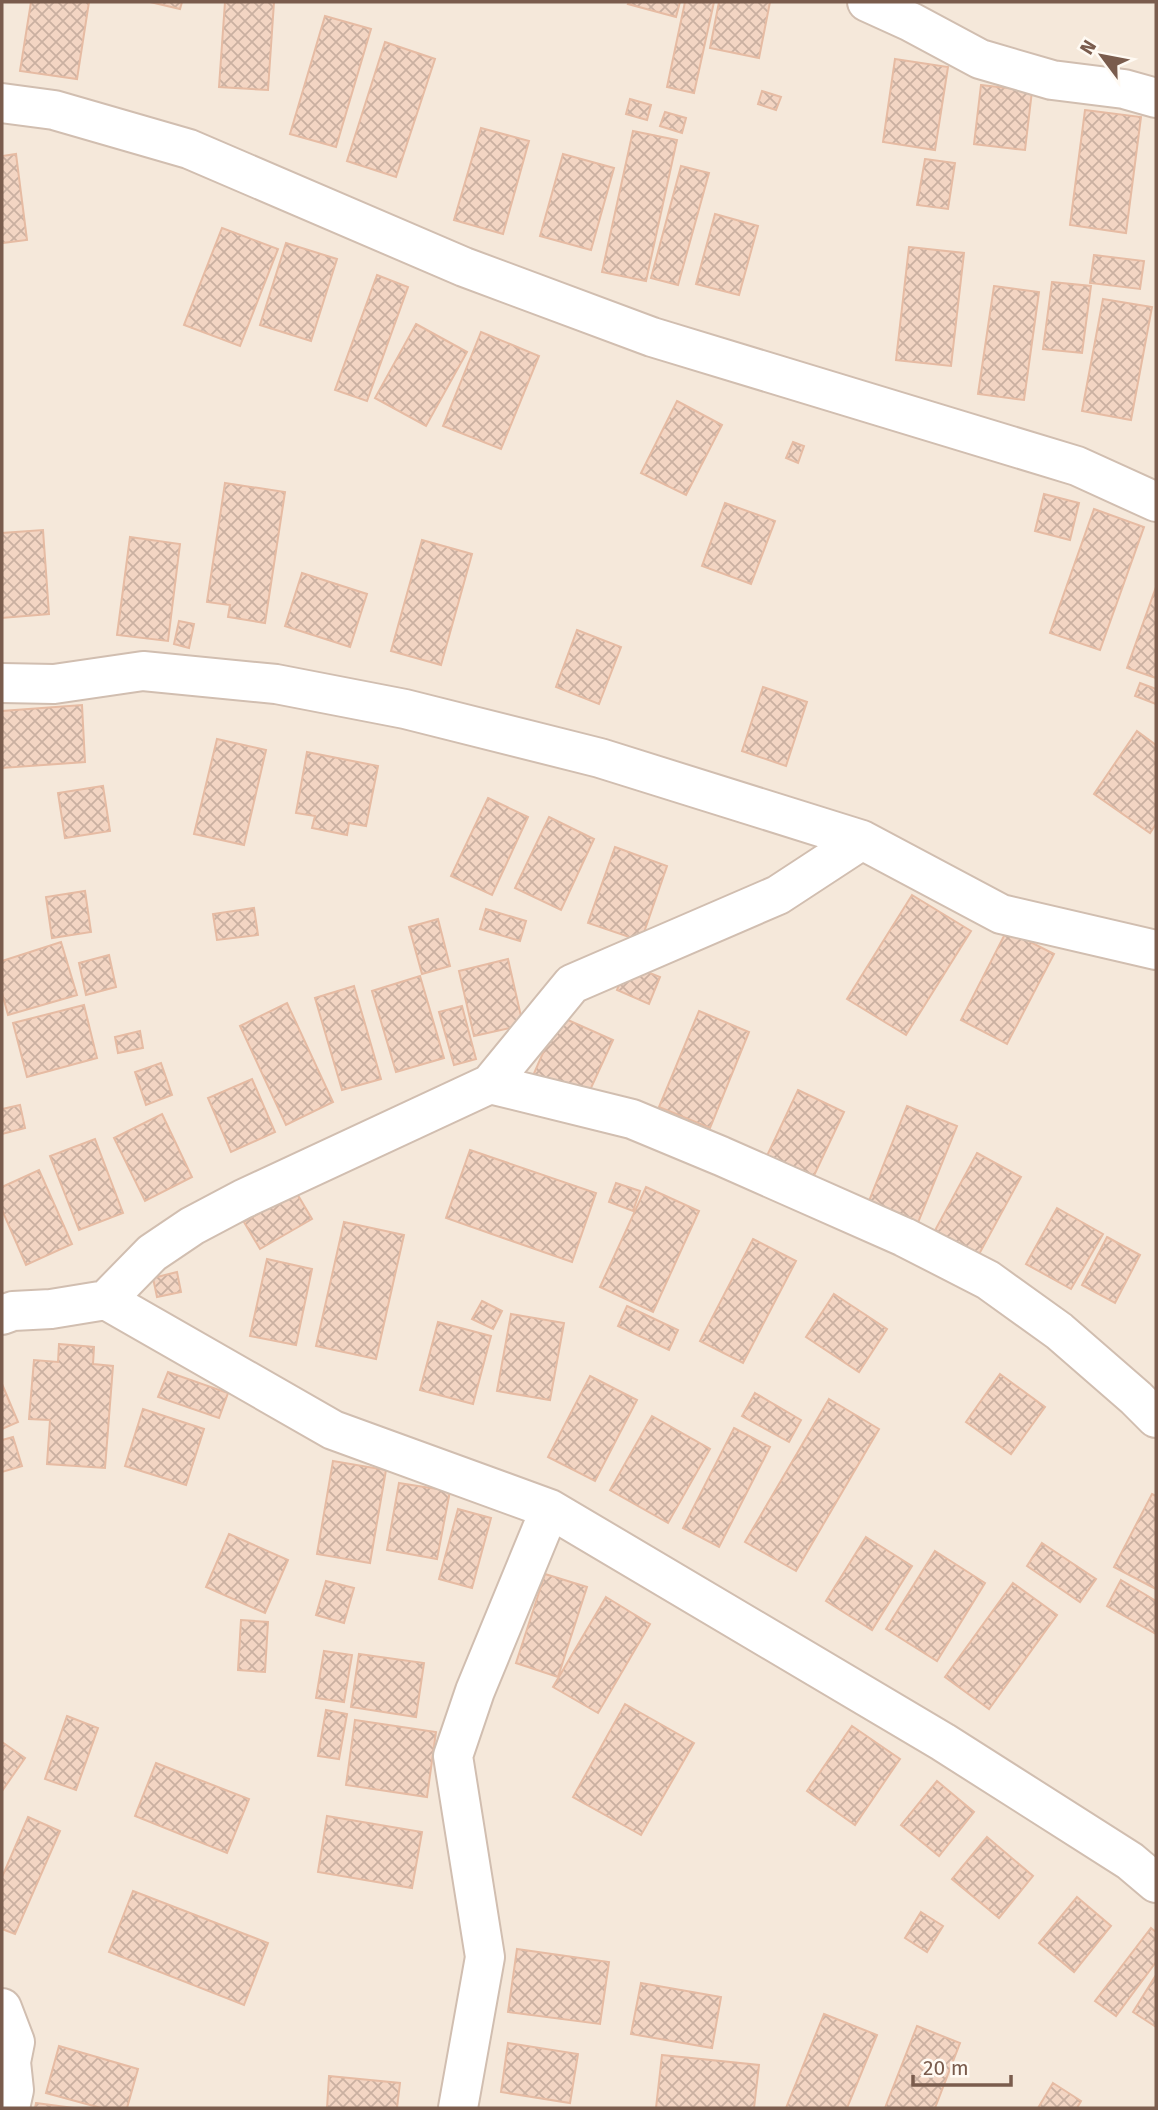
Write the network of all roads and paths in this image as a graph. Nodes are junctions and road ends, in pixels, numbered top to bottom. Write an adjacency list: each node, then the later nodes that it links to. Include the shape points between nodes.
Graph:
1 (867, 2): 2 (street, via 979,59 1052,80)
2 (1156, 98)
3 (2, 103): 4 (street, via 54,110 189,149 464,267 652,337 1077,466)
4 (1156, 502)
5 (2, 683): 6 (street, via 54,684 144,671 276,684 405,709 600,758)
6 (862, 840): 7 (street, via 1001,914); 8 (street, via 778,895 572,984)
7 (1156, 950)
8 (489, 1084): 9 (street, via 192,1226 152,1253); 11 (street, via 632,1119 928,1249 988,1280 1059,1331)
9 (106, 1300): 10 (street); 12 (street, via 333,1430)
10 (2, 1315)
11 (1156, 1418)
12 (550, 1509): 13 (street, via 943,1742 1130,1861); 16 (street, via 453,1756 485,1957)
13 (1156, 1883)
14 (2, 2008): 15 (street, via 15,2042)
15 (10, 2108)
16 (458, 2108)

